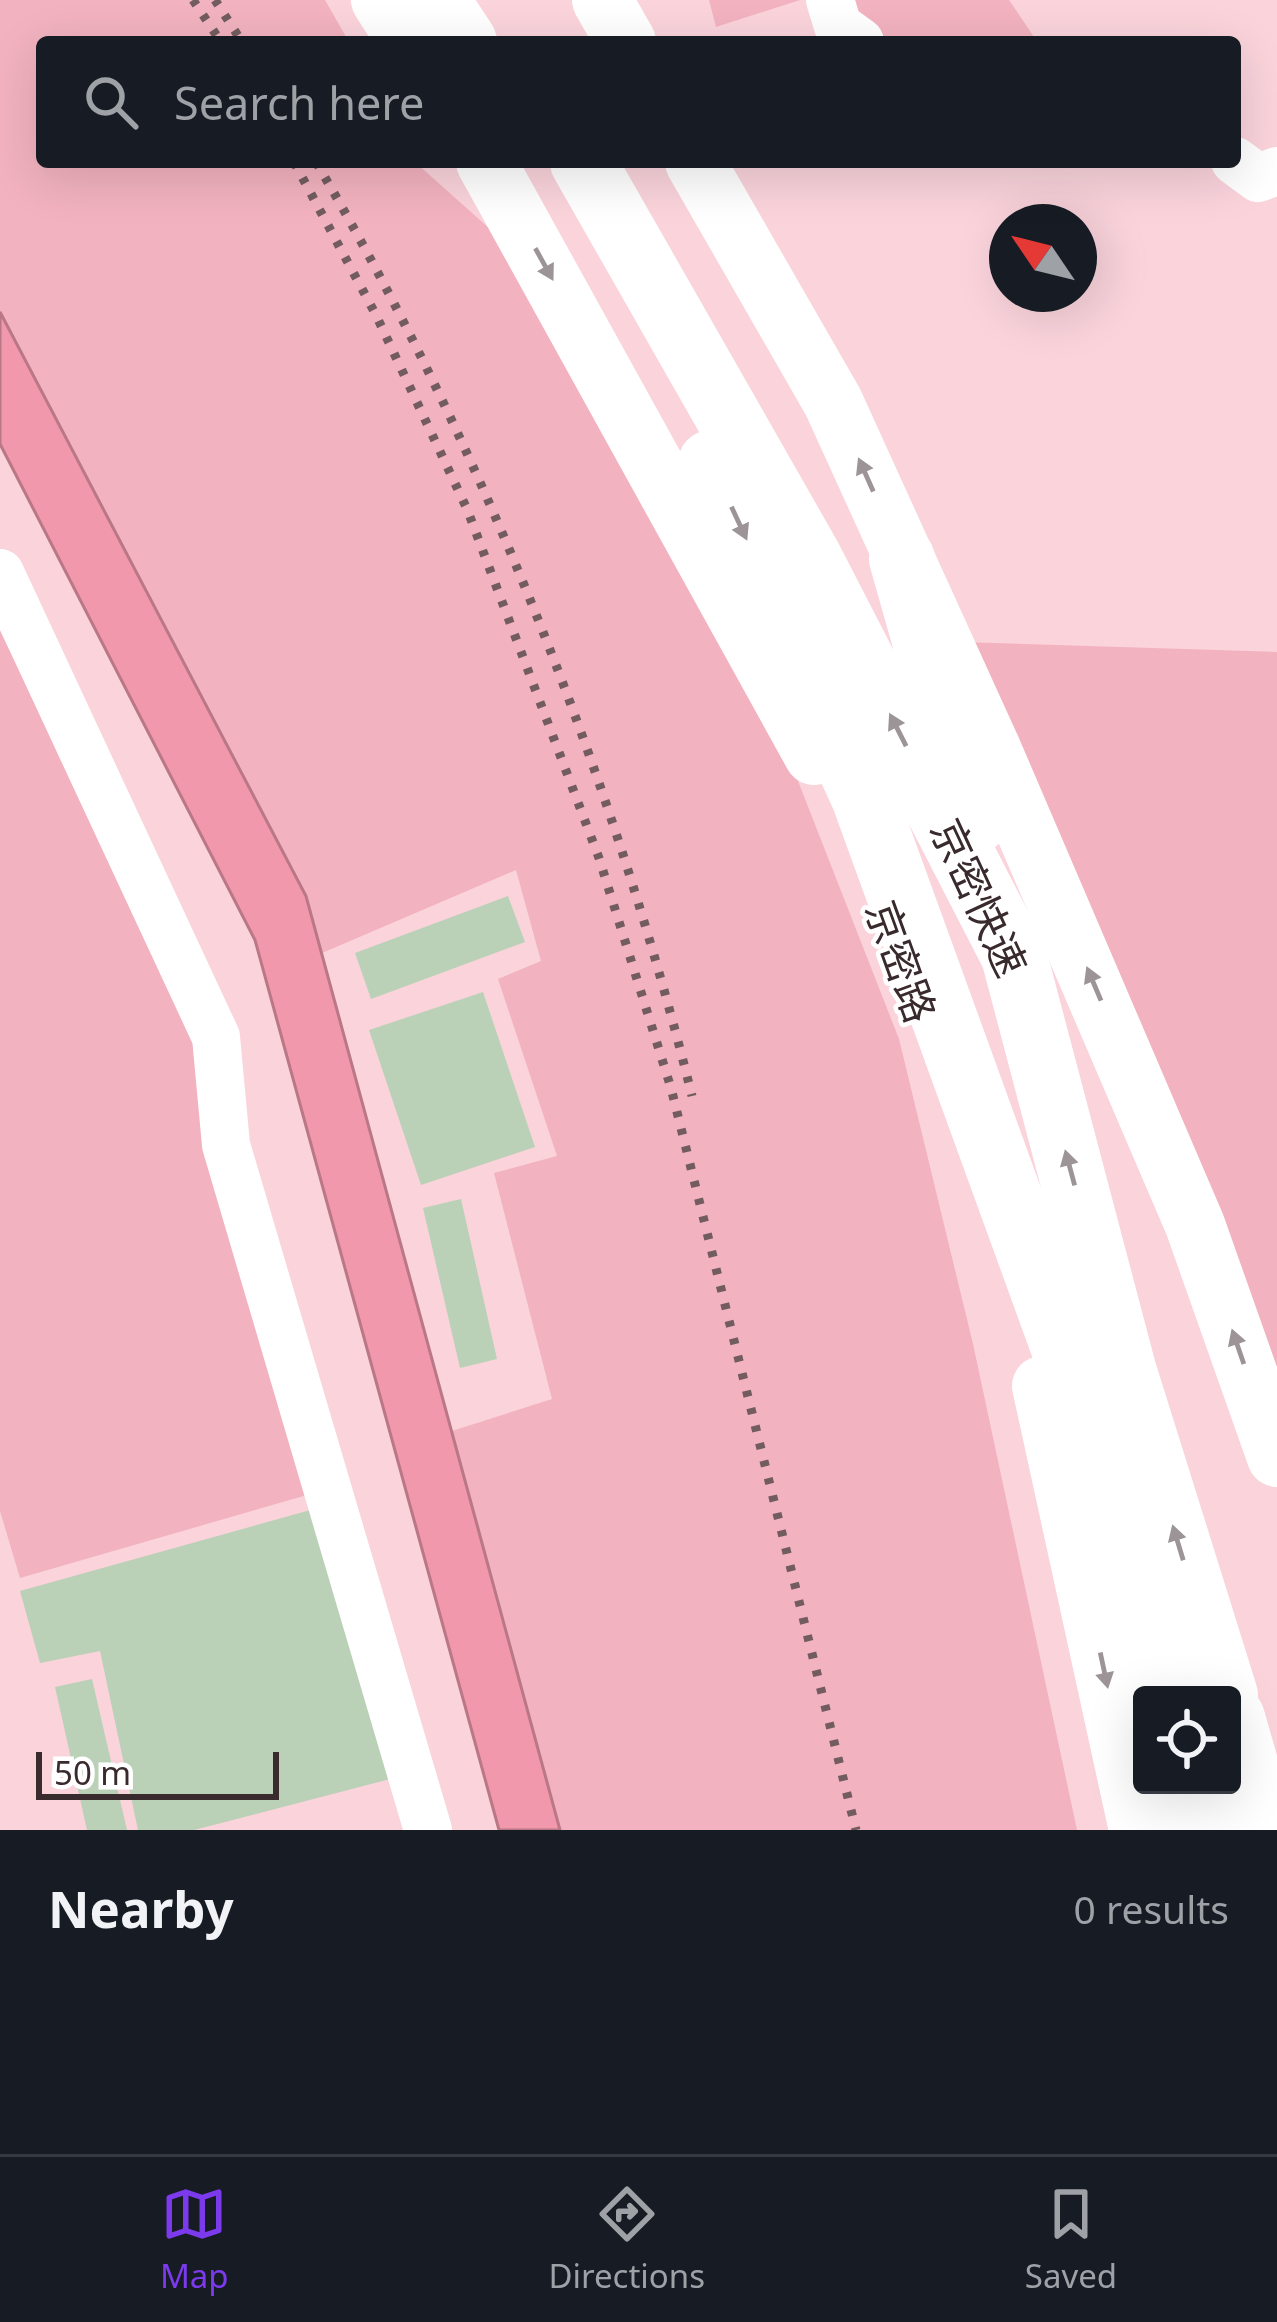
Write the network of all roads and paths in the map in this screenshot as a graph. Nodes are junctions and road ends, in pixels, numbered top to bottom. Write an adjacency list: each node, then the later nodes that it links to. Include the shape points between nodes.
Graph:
1 (381, 0): 6 (main road)
2 (436, 0): 7 (highway)
3 (490, 0): 8 (highway)
4 (602, 0): 9 (main road)
5 (830, 0): 10 (street, via 838,26)
6 (404, 36)
7 (460, 36)
8 (511, 36)
9 (623, 36)
10 (852, 36)
11 (1241, 165): 16 (street, via 1258,178)
12 (489, 168): 19 (main road, 京密路, one-way to 19)
13 (546, 168): 19 (highway, 京密快速, one-way to 19, via 698,434 864,797)
14 (586, 168): 20 (highway, 京密快速, one-way to 14, via 809,557)
15 (698, 168): 17 (main road, one-way to 15, via 833,402)
16 (1277, 171)
17 (902, 559): 20 (highway); 21 (main road, one-way to 17, via 1195,1225)
18 (0, 573): 26 (street, via 216,1037 226,1145)
19 (878, 868): 22 (highway, 京密快速, via 1067,1356); 27 (main road, 京密路, one-way to 27, via 1025,1309)
20 (1014, 956): 23 (highway, 京密快速, one-way to 20, via 1124,1369)
21 (1277, 1457)
22 (1154, 1686)
23 (1222, 1686)
24 (1241, 1750): 29 (highway)
25 (1187, 1794): 28 (highway)
26 (428, 1830)
27 (1139, 1830)
28 (1197, 1830)
29 (1264, 1830)

